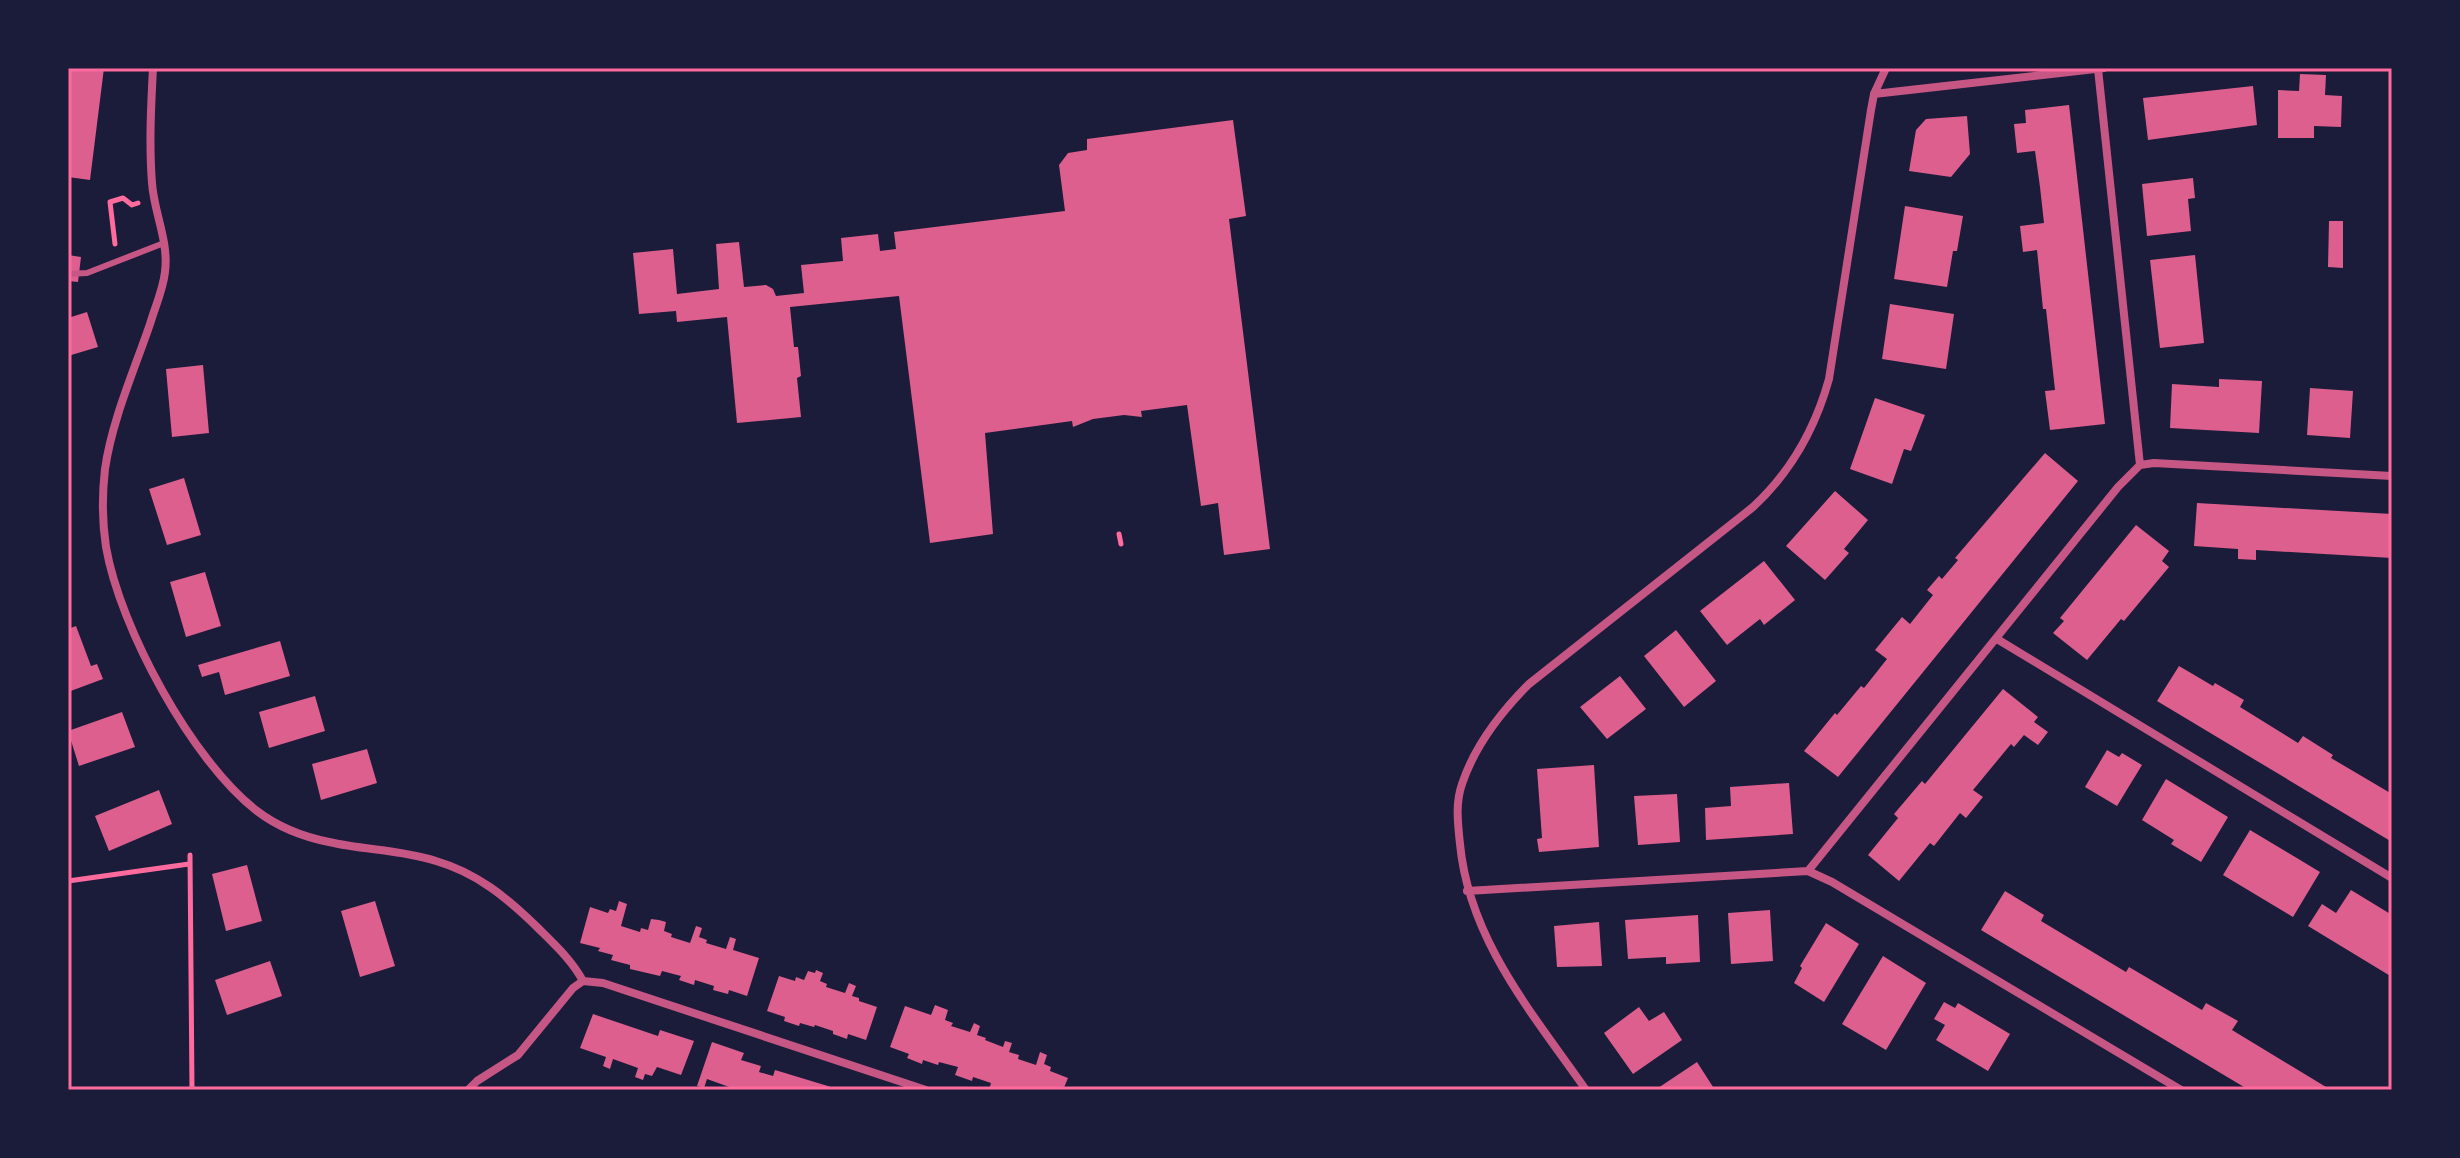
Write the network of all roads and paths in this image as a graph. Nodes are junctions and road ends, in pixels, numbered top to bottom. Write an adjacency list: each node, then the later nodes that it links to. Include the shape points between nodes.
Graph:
1 (153, 68): 5 (street)
2 (1886, 68): 4 (street)
3 (2101, 69): 4 (street); 9 (street)
4 (1874, 94): 19 (street, via 1829,379 1805,440 1770,492 1529,684 1495,722 1471,761 1459,799)
5 (154, 200): 6 (path, via 110,202); 7 (street)
6 (116, 243)
7 (164, 243): 8 (lane, via 87,273); 20 (street, via 165,276 106,464 102,515 113,576 165,697 217,770 257,812 313,839 434,860 480,879 572,961)
8 (68, 274)
9 (2140, 465): 10 (street); 13 (street)
10 (2392, 476)
11 (1119, 534): 12 (path)
12 (1121, 544)
13 (1997, 639): 16 (street); 17 (street)
14 (190, 855): 15 (path)
15 (189, 864): 18 (path); 21 (path)
16 (1808, 871): 19 (street); 25 (street)
17 (2392, 878)
18 (68, 881)
19 (1467, 891): 24 (street, via 1489,945)
20 (583, 981): 22 (street, via 518,1055); 23 (street, via 603,983)
21 (192, 1090)
22 (468, 1090)
23 (926, 1090)
24 (1586, 1090)
25 (2181, 1090)

